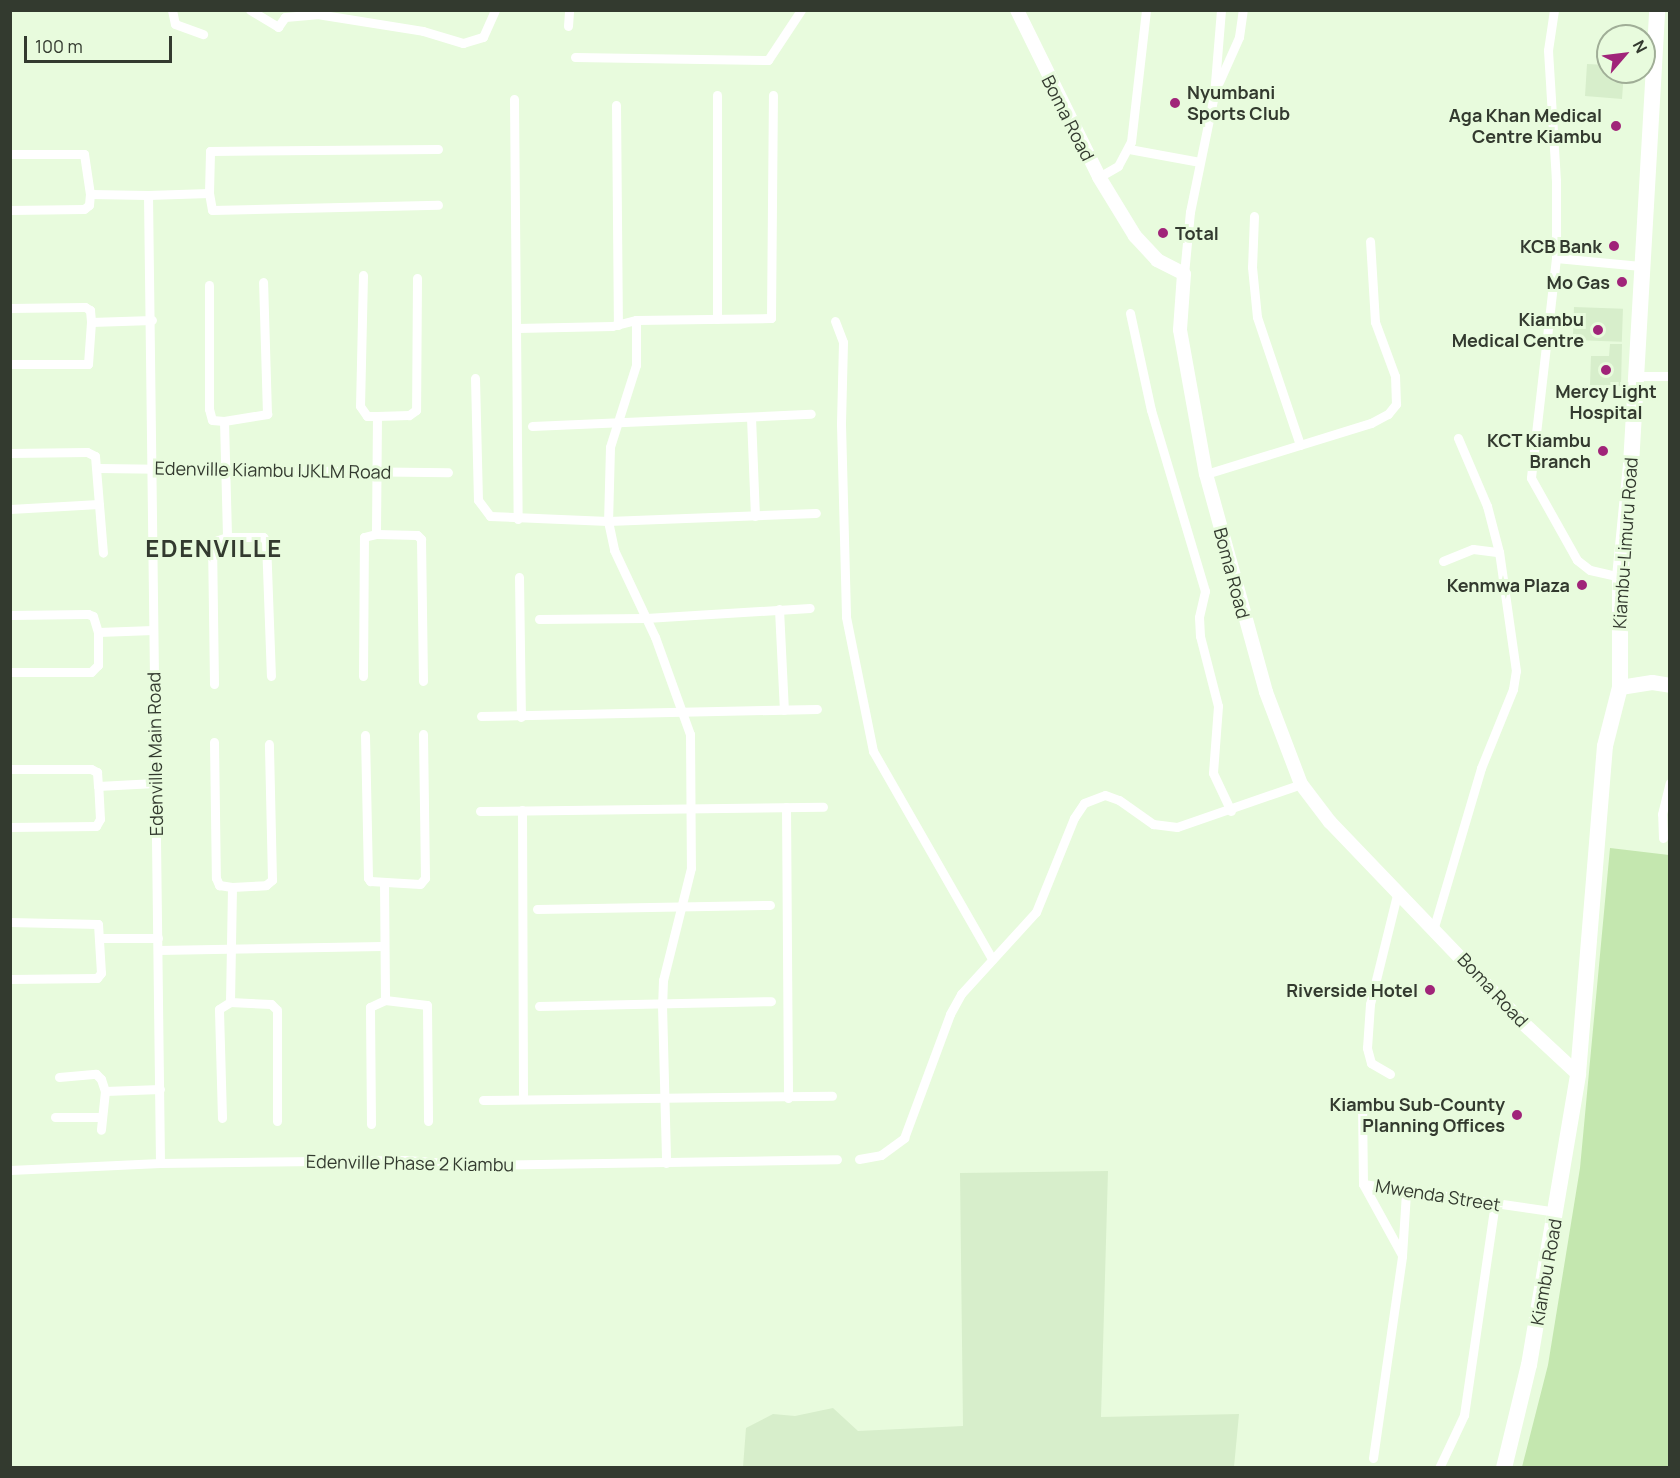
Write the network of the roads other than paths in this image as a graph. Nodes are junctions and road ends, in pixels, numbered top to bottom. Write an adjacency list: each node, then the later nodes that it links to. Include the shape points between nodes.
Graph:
1 (172, 10): 13 (street, via 175,24)
2 (250, 10): 3 (street, via 278,27 285,18 317,14 423,31 463,43 483,37)
3 (495, 10)
4 (570, 10): 12 (street)
5 (801, 10): 14 (street, via 768,60)
6 (1017, 10): 24 (main road, Boma Road)
7 (1146, 10): 21 (street)
8 (1221, 10): 17 (street)
9 (1243, 10): 17 (street, via 1239,37)
10 (1554, 10): 32 (street, via 1548,50)
11 (1657, 10): 33 (highway, Kiambu-Limuru Road)
12 (568, 26)
13 (203, 34)
14 (575, 57)
15 (717, 95): 41 (street)
16 (773, 95): 41 (street, via 771,318)
17 (1214, 95): 23 (street)
18 (514, 99): 47 (street)
19 (615, 105): 46 (street)
20 (438, 149): 25 (street, via 210,151)
21 (1129, 149): 23 (street); 24 (street, via 1118,166)
22 (10, 154): 26 (street, via 84,154)
23 (1200, 162): 34 (street)
24 (1099, 177): 34 (main road, Boma Road, via 1143,248)
25 (209, 193): 27 (street); 28 (street, via 212,210)
26 (90, 194): 27 (street); 29 (street, via 89,205 84,209)
27 (148, 195): 42 (street, Edenville Main Road)
28 (438, 205)
29 (10, 210)
30 (1254, 216): 59 (street, via 1252,267 1257,317)
31 (1370, 241): 59 (street, via 1375,322 1395,376 1396,404 1388,414 1371,423)
32 (1556, 258): 33 (street); 79 (street, via 1531,478 1577,560 1590,570)
33 (1641, 266): 49 (highway, Kiambu-Limuru Road)
34 (1184, 274): 66 (main road, Boma Road, via 1180,330)
35 (363, 275): 53 (street, via 360,406 363,414)
36 (417, 278): 53 (street, via 416,410 409,415)
37 (263, 282): 55 (street, via 267,414)
38 (209, 285): 55 (street, via 210,416)
39 (10, 308): 45 (street, via 85,307 90,310)
40 (1130, 313): 113 (street, via 1151,410 1205,591 1199,617 1200,636 1218,706 1213,773)
41 (717, 319): 43 (street)
42 (152, 320): 45 (street); 62 (street, Edenville Main Road)
43 (636, 320): 46 (street); 56 (street, via 636,365)
44 (835, 321): 129 (street, via 843,342 846,617 873,751)
45 (92, 322): 48 (street, via 90,364)
46 (618, 325): 47 (street)
47 (517, 328): 71 (street)
48 (10, 364)
49 (1634, 376): 50 (street); 79 (highway, Kiambu-Limuru Road)
50 (1670, 376)
51 (475, 378): 71 (street, via 478,500 490,516)
52 (811, 414): 54 (street)
53 (377, 416): 64 (street)
54 (751, 417): 56 (street); 70 (street)
55 (224, 421): 63 (street)
56 (617, 422): 57 (street); 72 (street, via 610,447)
57 (532, 426)
58 (1458, 438): 75 (street, via 1487,506)
59 (1300, 445): 66 (street)
60 (10, 453): 61 (street, via 87,452 95,456)
61 (98, 468): 62 (street, Edenville Kiambu IJKLM Road); 67 (street)
62 (153, 468): 63 (street, Edenville Kiambu IJKLM Road); 85 (street, Edenville Main Road)
63 (228, 471): 64 (street, Edenville Kiambu IJKLM Road); 74 (street)
64 (378, 472): 65 (street, Edenville Kiambu IJKLM Road); 73 (street)
65 (448, 472)
66 (1206, 474): 106 (main road, Boma Road, via 1266,692)
67 (99, 504): 68 (street); 76 (street)
68 (10, 509)
69 (816, 513): 70 (street)
70 (755, 516): 72 (street)
71 (518, 519): 72 (street)
72 (608, 521): 83 (street, via 614,550)
73 (376, 534): 89 (street, via 364,537); 90 (street, via 421,538)
74 (227, 537): 88 (street, via 262,537 266,541); 91 (street, via 212,542)
75 (1499, 552): 77 (street, via 1473,549); 123 (street, via 1513,639 1513,689 1481,768)
76 (103, 553)
77 (1443, 561)
78 (519, 577): 98 (street)
79 (1620, 577): 93 (highway, Kiambu-Limuru Road)
80 (810, 608): 81 (street)
81 (779, 609): 83 (street); 95 (street)
82 (10, 615): 86 (street, via 88,614 93,616)
83 (646, 618): 84 (street); 96 (street)
84 (539, 619)
85 (153, 630): 86 (street); 104 (street, Edenville Main Road)
86 (98, 632): 87 (street, via 95,670)
87 (10, 672)
88 (272, 676)
89 (363, 676)
90 (423, 681)
91 (214, 684)
92 (1670, 685): 93 (main road, via 1652,682)
93 (1620, 687): 137 (highway, Kiambu-Limuru Road, via 1605,746)
94 (817, 709): 95 (street)
95 (784, 710): 96 (street)
96 (684, 715): 98 (street); 111 (street, via 690,734)
97 (482, 716): 98 (street)
98 (521, 717)
99 (423, 734): 116 (street, via 425,882)
100 (365, 735): 116 (street, via 368,878)
101 (214, 742): 117 (street, via 216,878 219,885)
102 (269, 744): 117 (street, via 272,880 266,885)
103 (10, 769): 107 (street, via 92,769 97,772)
104 (155, 783): 107 (street); 125 (street, Edenville Main Road)
105 (1670, 783): 115 (street, via 1662,814)
106 (1301, 784): 113 (street); 118 (main road, Boma Road, via 1330,822)
107 (98, 786): 114 (street, via 99,825)
108 (786, 807): 109 (street); 111 (street); 142 (street)
109 (823, 807)
110 (522, 810): 111 (street); 112 (street); 144 (street)
111 (688, 810): 120 (street, via 691,868)
112 (480, 811)
113 (1231, 811): 129 (street, via 1166,827 1154,824 1119,800 1105,795 1094,797 1074,818 1036,912)
114 (10, 826)
115 (1663, 838)
116 (384, 882): 126 (street)
117 (232, 887): 128 (street)
118 (1398, 891): 123 (main road, Boma Road); 136 (street, via 1370,1004 1367,1048 1371,1063)
119 (770, 905): 120 (street)
120 (682, 907): 121 (street); 134 (street, via 663,980)
121 (537, 909)
122 (10, 922): 124 (street, via 96,923)
123 (1434, 927): 137 (main road, Boma Road)
124 (101, 938): 125 (street); 130 (street, via 99,978)
125 (158, 938): 127 (street, Edenville Main Road)
126 (382, 946): 128 (street); 131 (street)
127 (158, 950): 128 (street); 139 (street, Edenville Main Road)
128 (232, 950): 133 (street)
129 (992, 959): 155 (street, via 961,994 950,1014 904,1138 881,1155)
130 (10, 979)
131 (385, 1000): 151 (street, via 427,1005); 152 (street, via 370,1007)
132 (771, 1001): 134 (street)
133 (230, 1002): 149 (street, via 218,1012); 150 (street, via 276,1007)
134 (662, 1005): 135 (street); 145 (street)
135 (539, 1006)
136 (1390, 1074)
137 (1578, 1074): 162 (highway, Kiambu Road)
138 (59, 1077): 140 (street, via 96,1074)
139 (160, 1089): 140 (street); 156 (street, Edenville Main Road)
140 (105, 1091): 147 (street)
141 (832, 1096): 142 (street)
142 (788, 1098): 145 (street)
143 (483, 1100): 144 (street)
144 (523, 1100): 145 (street)
145 (664, 1100): 157 (street)
146 (1362, 1103): 159 (street, Mwenda Street)
147 (101, 1117): 148 (street); 153 (street)
148 (55, 1118)
149 (222, 1118)
150 (277, 1121)
151 (428, 1121)
152 (371, 1124)
153 (101, 1130)
154 (837, 1159): 157 (street, Edenville Phase 2 Kiambu)
155 (858, 1159)
156 (160, 1163): 157 (street, Edenville Phase 2 Kiambu); 158 (street)
157 (663, 1163)
158 (10, 1170)
159 (1363, 1184): 160 (street, Mwenda Street); 163 (street)
160 (1406, 1192): 161 (street, Mwenda Street); 163 (street)
161 (1495, 1203): 162 (street, Mwenda Street); 165 (street, via 1464,1415)
162 (1557, 1212): 166 (highway, Kiambu Road, via 1529,1365)
163 (1402, 1256): 164 (street)
164 (1373, 1458)
165 (1439, 1467)
166 (1504, 1467)

